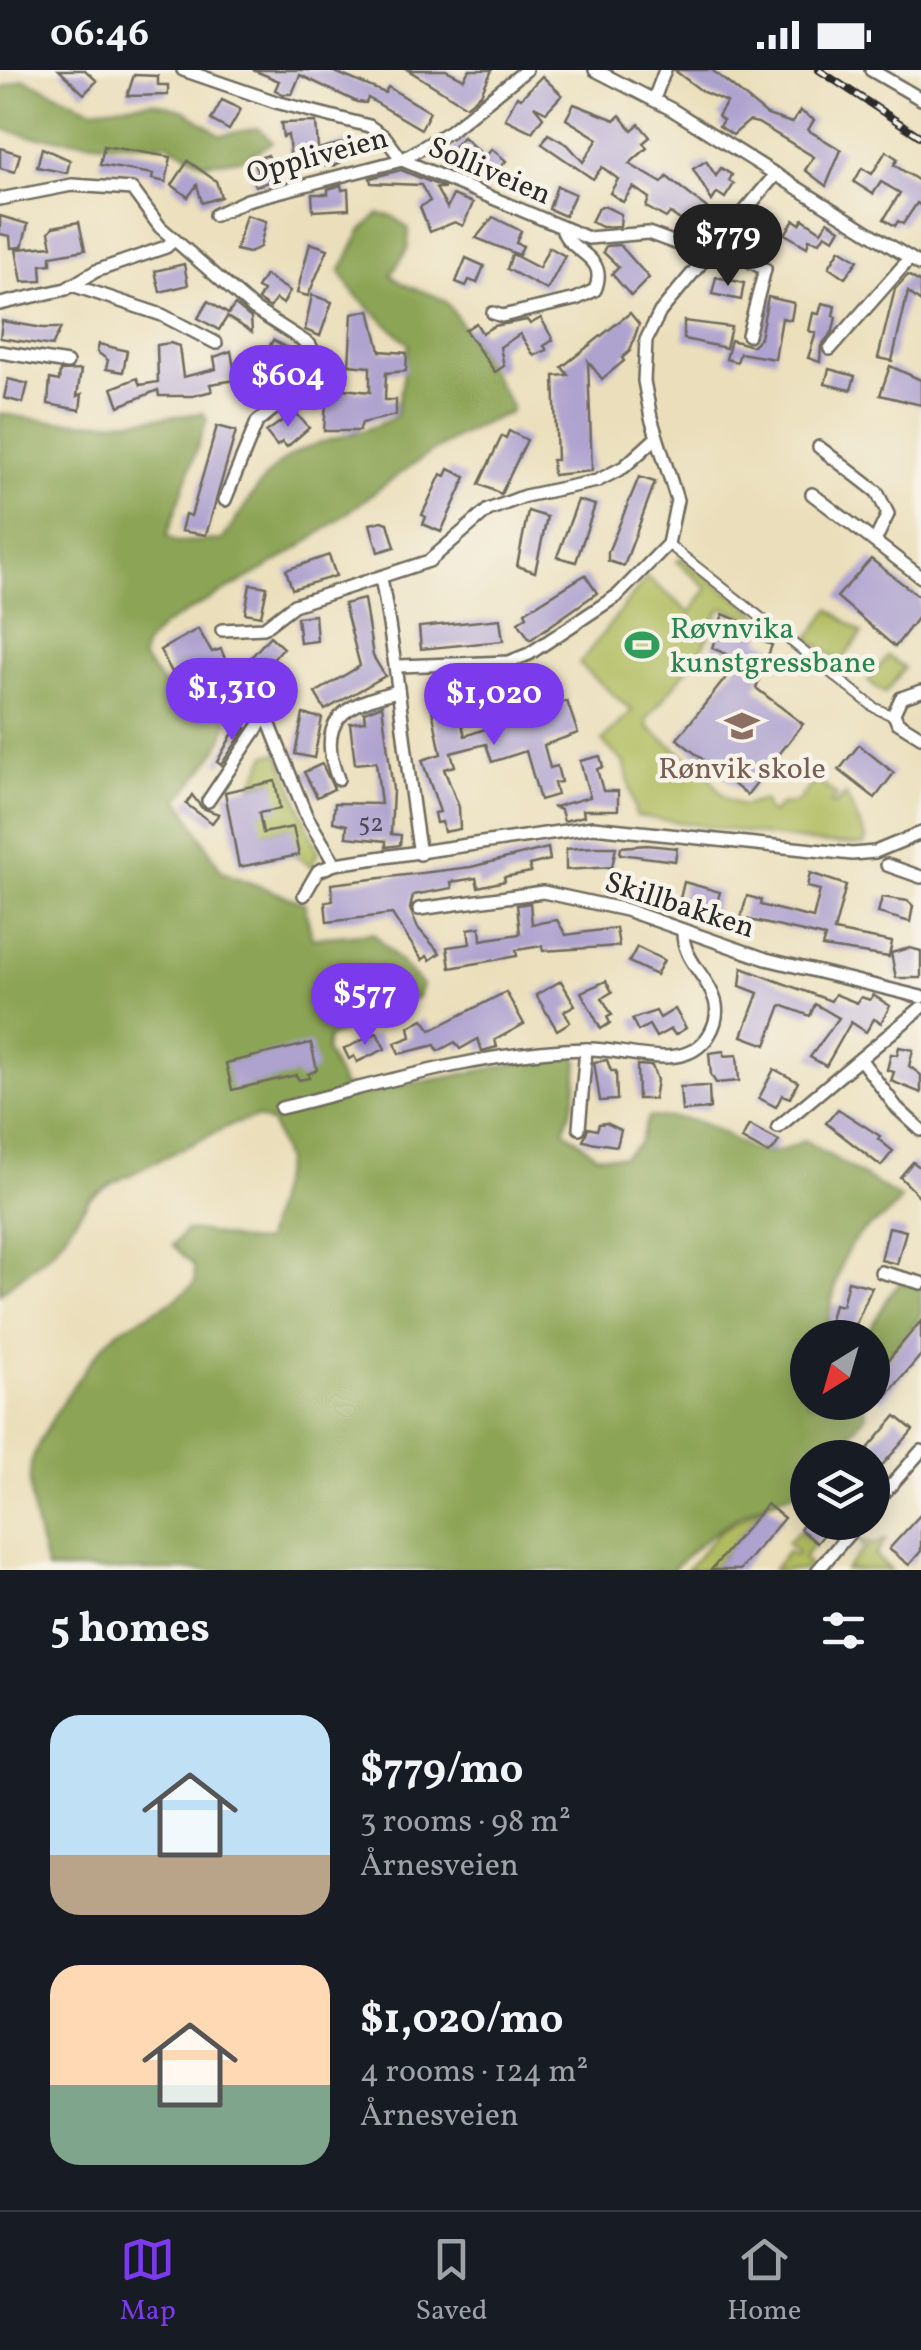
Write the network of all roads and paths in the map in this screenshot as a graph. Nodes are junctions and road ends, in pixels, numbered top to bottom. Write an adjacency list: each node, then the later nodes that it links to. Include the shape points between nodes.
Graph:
1 (182, 70): 8 (street, Solliveien, via 369,126)
2 (526, 70): 8 (street, Oppliveien)
3 (595, 70): 7 (street)
4 (664, 70): 7 (street)
5 (871, 70): 6 (street)
6 (921, 98)
7 (654, 99): 9 (street)
8 (402, 160): 11 (street, Oppliveien, via 247,200); 12 (street, Solliveien)
9 (776, 174): 14 (street); 15 (street)
10 (0, 198): 13 (street, via 72,185 132,189)
11 (215, 215)
12 (562, 228): 14 (street, Solliveien, via 588,238 648,233); 18 (street, Solliveien, via 592,258 599,278 595,290 576,300)
13 (174, 240): 16 (street, via 96,271); 27 (street, via 254,309 310,345 317,359 309,381 257,422)
14 (716, 251): 19 (street, Solliveien, via 765,269); 24 (street, via 660,312 646,340 644,381)
15 (915, 262): 21 (street)
16 (76, 286): 17 (street); 20 (street, via 146,308)
17 (0, 304)
18 (493, 313)
19 (748, 335)
20 (216, 344)
21 (830, 349)
22 (0, 352): 23 (street)
23 (67, 363)
24 (656, 438): 29 (street, via 677,500); 31 (street, via 612,474 488,510 429,561)
25 (819, 447): 28 (street, via 883,499 888,514)
26 (812, 494): 28 (street)
27 (225, 500)
28 (875, 541): 30 (street)
29 (668, 544): 33 (street, via 618,595 530,654 509,662); 36 (street)
30 (921, 576)
31 (381, 578): 32 (street, via 294,605 264,628); 33 (street)
32 (222, 630)
33 (398, 666): 34 (street)
34 (398, 690): 38 (street, via 350,707 331,728 328,751); 41 (street)
35 (921, 691): 36 (street, via 901,698)
36 (896, 718): 37 (street)
37 (921, 737)
38 (338, 779)
39 (208, 801): 42 (street, via 266,715 306,815)
40 (921, 834): 41 (street, via 852,854 592,827)
41 (420, 854): 42 (street)
42 (335, 864): 45 (street, via 318,872)
43 (887, 865): 44 (street)
44 (921, 877)
45 (304, 894)
46 (420, 909): 47 (street, Skillbakken, via 542,892 626,910)
47 (683, 932): 48 (street, Skillbakken); 50 (street, via 682,944 718,1006 709,1036 680,1056)
48 (921, 997)
49 (921, 1008): 51 (street)
50 (586, 1049): 52 (street, via 498,1057); 54 (street)
51 (861, 1060): 53 (street); 55 (street)
52 (281, 1108)
53 (778, 1127)
54 (579, 1128)
55 (921, 1130)
56 (881, 1272): 57 (street)
57 (921, 1283)
58 (921, 1451): 59 (street)
59 (890, 1486)
60 (844, 1540): 61 (street)
61 (818, 1570)

